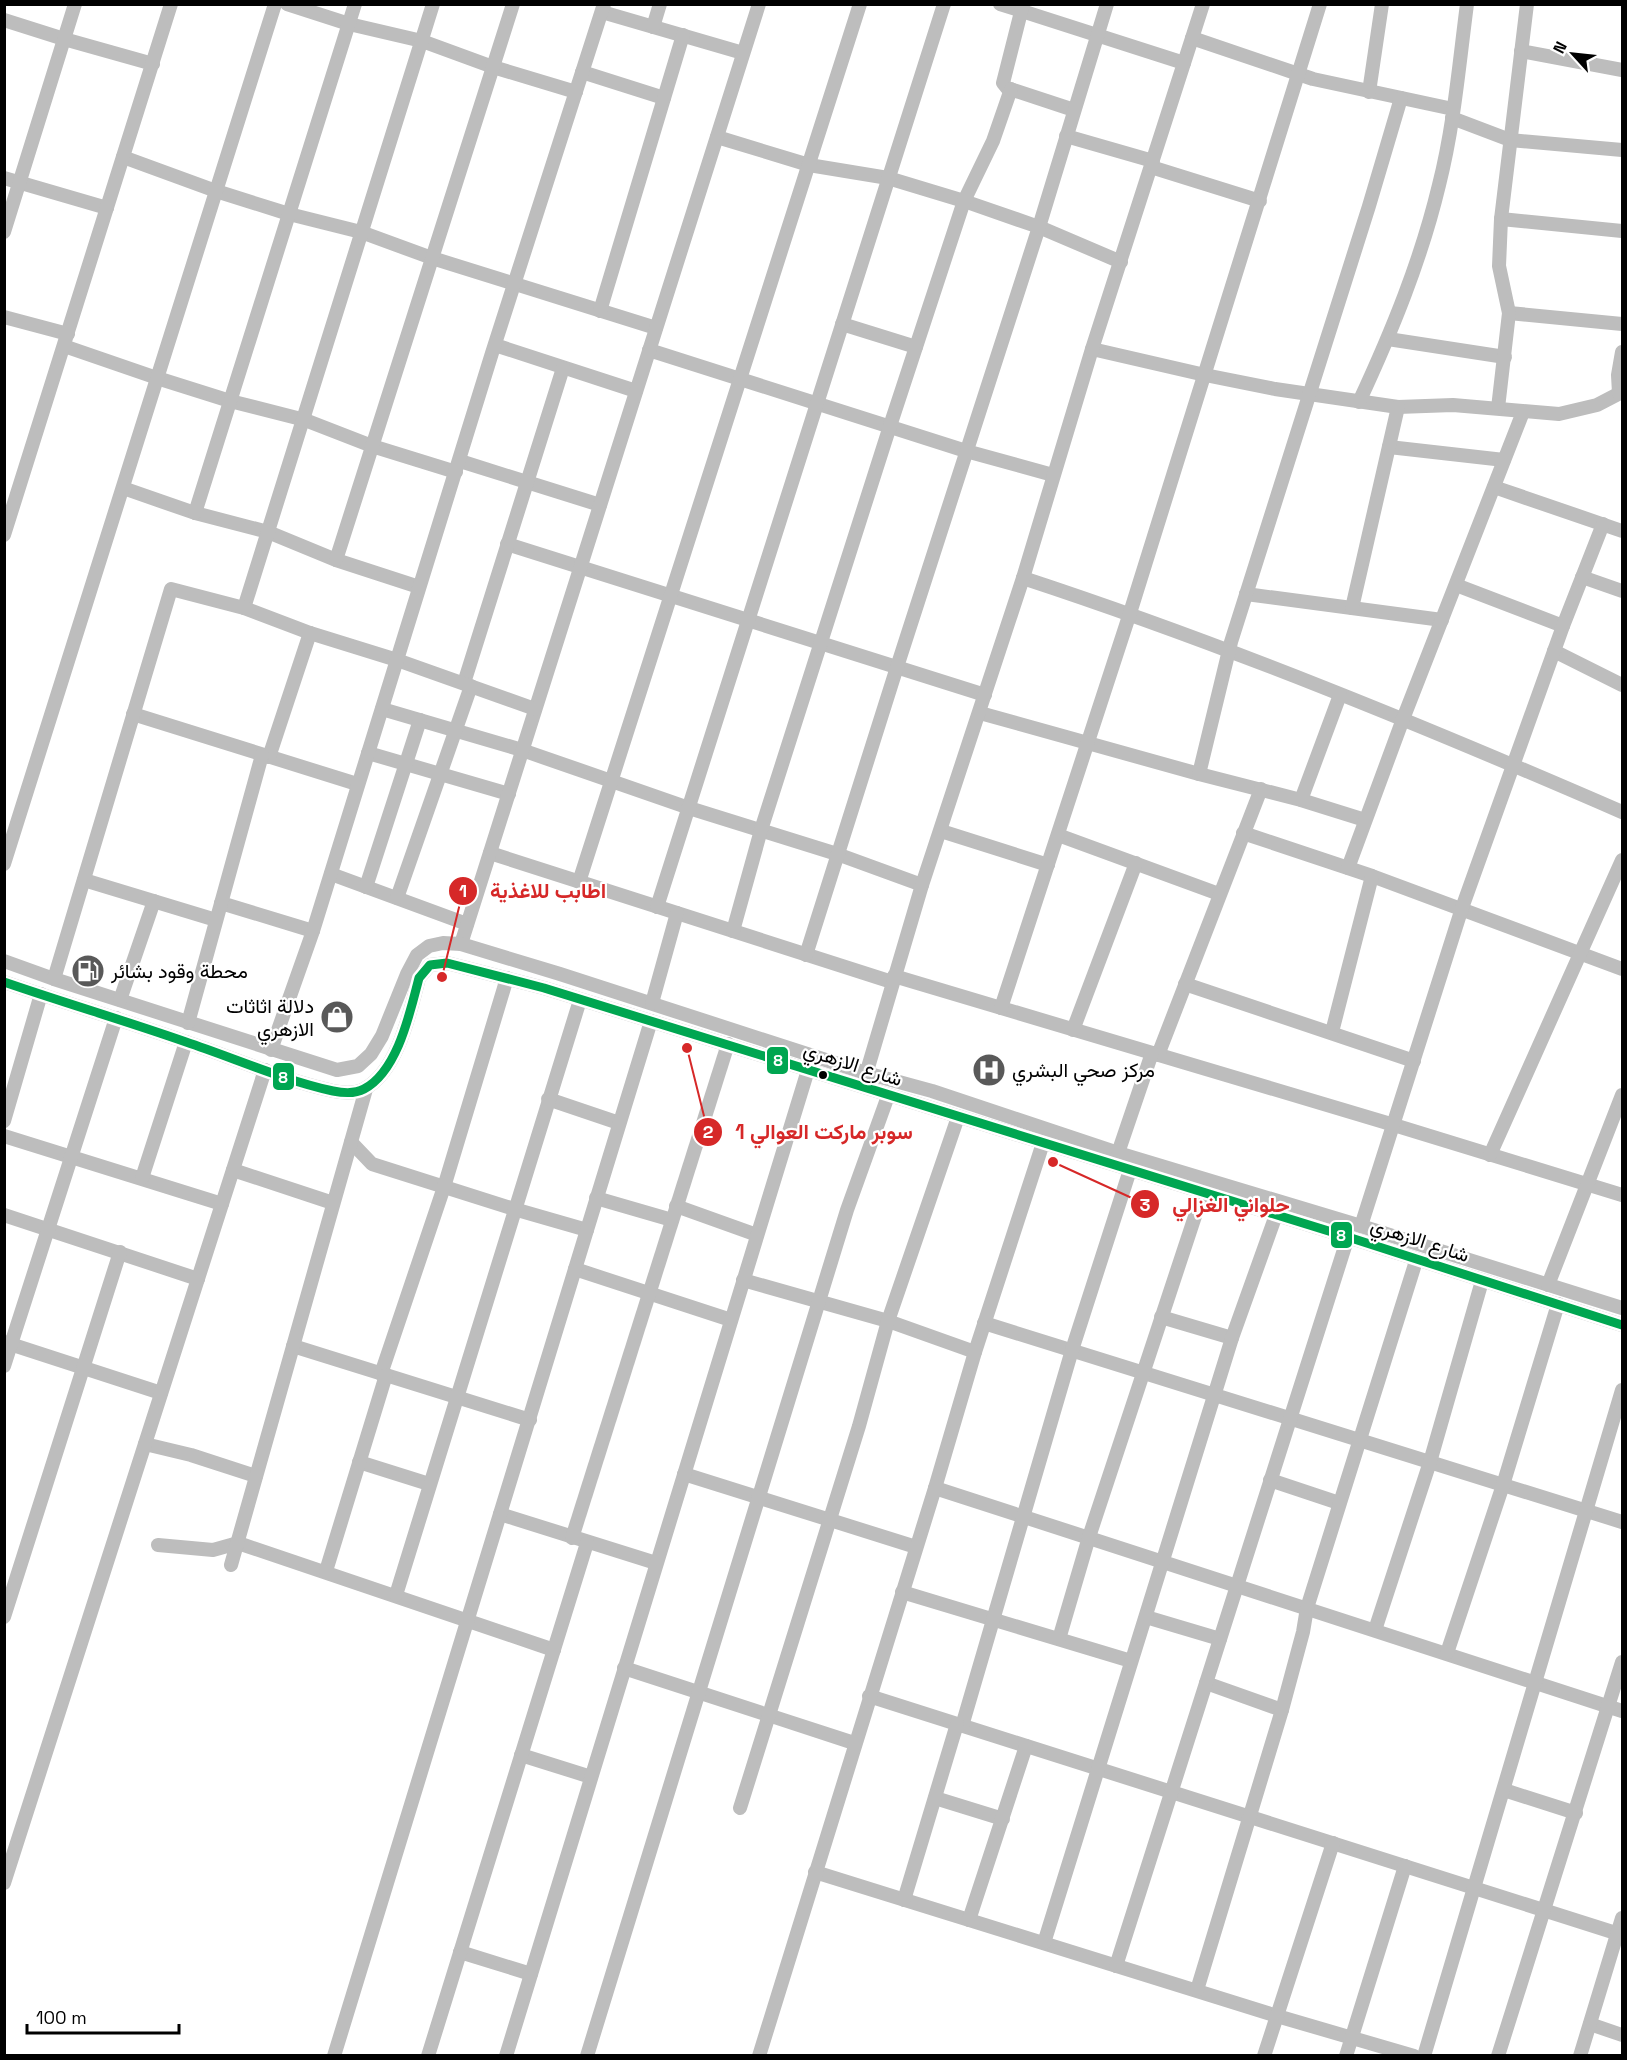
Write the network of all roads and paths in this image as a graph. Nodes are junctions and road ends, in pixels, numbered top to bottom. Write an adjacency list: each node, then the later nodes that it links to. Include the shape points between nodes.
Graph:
1 (75, 4): 27 (street)
2 (171, 4): 32 (street)
3 (276, 4): 54 (street)
4 (287, 4): 22 (street)
5 (356, 4): 22 (street)
6 (434, 4): 28 (street)
7 (513, 4): 33 (street)
8 (660, 4): 23 (street)
9 (759, 4): 30 (street)
10 (860, 4): 50 (street)
11 (944, 4): 52 (street)
12 (1000, 4): 20 (street)
13 (1107, 4): 25 (street)
14 (1203, 4): 26 (street)
15 (1320, 4): 36 (street)
16 (1382, 4): 39 (street)
17 (1467, 4): 43 (street)
18 (1527, 4): 29 (street)
19 (603, 8): 23 (street); 35 (street)
20 (1022, 8): 25 (street); 37 (street, via 1002,81)
21 (4, 20): 27 (street)
22 (350, 24): 28 (street); 58 (street)
23 (653, 27): 24 (street)
24 (683, 35): 30 (street); 40 (street)
25 (1097, 36): 31 (street); 42 (street)
26 (1192, 38): 31 (street); 36 (street)
27 (64, 39): 32 (street); 53 (street)
28 (422, 41): 33 (street); 63 (street)
29 (1521, 51): 34 (street); 46 (street)
30 (744, 53): 45 (street)
31 (1184, 63): 49 (street)
32 (153, 64): 48 (street)
33 (493, 67): 38 (street); 64 (street)
34 (1623, 70)
35 (582, 72): 38 (street); 40 (street)
36 (1298, 74): 39 (street); 56 (street)
37 (1011, 89): 42 (street); 55 (street, via 993,141)
38 (576, 92): 66 (street)
39 (1369, 92): 41 (street)
40 (664, 98): 67 (street)
41 (1401, 98): 43 (street); 87 (street)
42 (1074, 110): 44 (street)
43 (1453, 113): 46 (street); 73 (street, via 1431,215)
44 (1066, 136): 49 (street); 60 (street)
45 (717, 137): 50 (street); 72 (street)
46 (1510, 140): 47 (street); 59 (street)
47 (1623, 150)
48 (123, 157): 54 (street); 57 (street)
49 (1152, 164): 56 (street); 65 (street)
50 (810, 165): 52 (street); 84 (street)
51 (4, 178): 53 (street)
52 (888, 178): 55 (street); 70 (street)
53 (20, 182): 57 (street); 62 (street)
54 (216, 191): 58 (street); 83 (street)
55 (964, 201): 60 (street); 76 (street)
56 (1260, 201): 82 (street)
57 (107, 208): 74 (street)
58 (290, 214): 63 (street); 88 (street)
59 (1501, 219): 61 (street); 68 (street, via 1499,266)
60 (1039, 227): 65 (street); 98 (street)
61 (1623, 231)
62 (4, 232)
63 (361, 232): 64 (street); 94 (street)
64 (432, 258): 66 (street); 96 (street)
65 (1121, 262): 77 (street)
66 (515, 284): 67 (street); 75 (street)
67 (600, 311): 72 (street)
68 (1509, 313): 71 (street); 80 (street)
69 (5, 321): 74 (street)
70 (842, 324): 76 (street); 90 (street)
71 (1623, 324)
72 (656, 328): 78 (street)
73 (1388, 339): 80 (street); 89 (street)
74 (66, 340): 83 (street); 110 (street)
75 (495, 345): 81 (street); 100 (street)
76 (916, 347): 95 (street)
77 (1092, 349): 82 (street); 101 (street)
78 (649, 350): 84 (street); 85 (street)
79 (1623, 352): 86 (street, via 1618,375)
80 (1505, 357): 92 (street)
81 (563, 368): 85 (street); 102 (street)
82 (1205, 375): 87 (street); 123 (street)
83 (157, 378): 88 (street); 104 (street)
84 (741, 378): 90 (street); 120 (street)
85 (636, 391): 105 (street)
86 (1621, 393): 93 (street, via 1571,413)
87 (1308, 394): 89 (street); 119 (street)
88 (230, 401): 94 (street); 106 (street)
89 (1359, 402): 91 (street)
90 (817, 403): 95 (street); 125 (street)
91 (1398, 407): 92 (street); 97 (street)
92 (1498, 408): 93 (street)
93 (1523, 412): 99 (street)
94 (305, 420): 96 (street); 109 (street)
95 (890, 426): 98 (street); 128 (street)
96 (372, 446): 100 (street); 112 (street)
97 (1389, 447): 99 (street); 122 (street)
98 (966, 451): 101 (street); 132 (street)
99 (1504, 460): 103 (street)
100 (458, 466): 102 (street); 117 (street)
101 (1053, 476): 115 (street)
102 (527, 482): 105 (street); 111 (street)
103 (1494, 487): 107 (street); 116 (street)
104 (123, 489): 106 (street); 168 (street)
105 (600, 505): 113 (street)
106 (195, 513): 109 (street)
107 (1603, 524): 108 (street); 114 (street)
108 (1622, 528)
109 (268, 532): 112 (street); 121 (street)
110 (4, 535)
111 (507, 544): 113 (street); 133 (street)
112 (336, 560): 117 (street)
113 (581, 567): 120 (street); 138 (street)
114 (1582, 577): 118 (street); 126 (street)
115 (1023, 578): 123 (street); 135 (street)
116 (1456, 585): 124 (street); 126 (street)
117 (419, 587): 131 (street)
118 (1623, 591)
119 (1246, 594): 122 (street); 129 (street)
120 (672, 596): 125 (street); 152 (street)
121 (244, 608): 127 (street); 140 (street, via 171,589)
122 (1352, 608): 124 (street)
123 (1130, 613): 129 (street); 144 (street)
124 (1442, 620): 141 (street)
125 (748, 621): 128 (street); 157 (street)
126 (1563, 626): 130 (street)
127 (309, 633): 131 (street); 147 (street)
128 (821, 643): 132 (street); 160 (street)
129 (1229, 650): 136 (street); 151 (street)
130 (1554, 651): 134 (street); 149 (street)
131 (397, 660): 133 (street); 137 (street)
132 (897, 667): 135 (street); 165 (street)
133 (467, 684): 138 (street); 143 (street)
134 (1623, 685)
135 (985, 695): 139 (street)
136 (1340, 695): 141 (street); 156 (street)
137 (382, 709): 142 (street); 146 (street)
138 (535, 709): 145 (street)
139 (980, 713): 144 (street); 161 (street)
140 (133, 714): 147 (street); 173 (street)
141 (1403, 719): 149 (street); 159 (street)
142 (420, 720): 143 (street); 148 (street)
143 (455, 730): 145 (street); 150 (street)
144 (1088, 744): 151 (street); 163 (street)
145 (522, 750): 152 (street); 155 (street)
146 (368, 753): 148 (street); 153 (street)
147 (266, 756): 153 (street); 180 (street)
148 (407, 765): 150 (street); 176 (street)
149 (1514, 765): 158 (street); 182 (street)
150 (440, 774): 155 (street); 178 (street)
151 (1199, 774): 154 (street)
152 (611, 782): 157 (street); 174 (street)
153 (357, 784): 171 (street)
154 (1262, 789): 156 (street); 162 (street)
155 (509, 794): 164 (street)
156 (1301, 800): 159 (street)
157 (689, 808): 160 (street); 181 (street)
158 (1623, 812)
159 (1365, 820): 170 (street)
160 (761, 830): 165 (street); 187 (street)
161 (941, 831): 169 (street); 175 (street)
162 (1243, 833): 170 (street); 177 (street)
163 (1058, 835): 167 (street); 169 (street)
164 (490, 853): 174 (street); 185 (street)
165 (837, 854): 175 (street); 190 (street)
166 (1623, 860): 189 (street)
167 (1136, 863): 177 (street); 206 (street)
168 (4, 864)
169 (1048, 865): 202 (street)
170 (1348, 868): 172 (street)
171 (330, 874): 176 (street); 186 (street)
172 (1372, 876): 182 (street); 207 (street)
173 (84, 880): 179 (street); 194 (street)
174 (579, 882): 181 (street)
175 (922, 885): 195 (street)
176 (366, 887): 178 (street)
177 (1219, 894): 197 (street)
178 (397, 898): 185 (street)
179 (154, 901): 184 (street); 199 (street)
180 (221, 903): 184 (street); 186 (street)
181 (657, 907): 183 (street)
182 (1462, 908): 189 (street); 212 (street)
183 (677, 913): 187 (street); 201 (street)
184 (216, 920): 205 (street)
185 (467, 924): 188 (street)
186 (313, 931): 210 (street)
187 (733, 931): 190 (street)
188 (461, 944): 201 (street, شارع الازهري); 210 (street, شارع الازهري, via 429,946 417,955 382,1036 358,1066 338,1070)
189 (1582, 954): 192 (street); 229 (street)
190 (806, 955): 195 (street)
191 (4, 961): 194 (street, شارع الازهري)
192 (1623, 969)
193 (507, 978): 200 (street, شارع الازهري); 217 (street, شارع الازهري, via 447,963 430,966 419,978 392,1061); 235 (street)
194 (54, 979): 199 (street, شارع الازهري)
195 (893, 980): 202 (street); 215 (street)
196 (4, 982): 198 (street)
197 (1185, 984): 207 (street); 211 (street)
198 (41, 994): 203 (street); 222 (street)
199 (120, 1000): 205 (street, شارع الازهري)
200 (580, 1000): 204 (street, شارع الازهري); 220 (street)
201 (652, 1004): 215 (street, شارع الازهري)
202 (1001, 1008): 206 (street)
203 (116, 1018): 208 (street); 230 (street)
204 (651, 1022): 209 (street, شارع الازهري); 223 (street)
205 (188, 1023): 210 (street, شارع الازهري)
206 (1073, 1030): 211 (street)
207 (1332, 1032): 212 (street)
208 (186, 1042): 213 (street); 233 (street)
209 (728, 1044): 214 (street, شارع الازهري); 242 (street)
210 (270, 1050)
211 (1155, 1054): 224 (street); 228 (street)
212 (1414, 1061): 224 (street)
213 (265, 1070): 217 (street, via 335,1092); 231 (street)
214 (808, 1070): 216 (street, شارع الازهري); 248 (street)
215 (866, 1072): 216 (street); 228 (street, شارع الازهري, via 1006,1114)
216 (862, 1087): 219 (street, شارع الازهري)
217 (366, 1089): 226 (street)
218 (1623, 1095): 234 (street)
219 (888, 1096): 221 (street, شارع الازهري); 258 (street)
220 (548, 1099): 223 (street); 241 (street)
221 (958, 1117): 227 (street, شارع الازهري); 263 (street)
222 (4, 1120)
223 (619, 1123): 238 (street)
224 (1394, 1125): 229 (street); 245 (street)
225 (4, 1136): 230 (street)
226 (351, 1142): 235 (street, via 372,1164); 239 (street)
227 (1043, 1143): 232 (street, شارع الازهري); 264 (street)
228 (1118, 1154): 245 (street, شارع الازهري)
229 (1490, 1155): 234 (street)
230 (71, 1158): 233 (street); 246 (street)
231 (233, 1170): 239 (street); 240 (street)
232 (1130, 1170): 236 (street, شارع الازهري); 269 (street)
233 (142, 1178): 240 (street)
234 (1587, 1185): 237 (street); 256 (street)
235 (444, 1187): 241 (street); 274 (street)
236 (1203, 1192): 244 (street, شارع الازهري); 261 (street)
237 (1623, 1195)
238 (596, 1198): 242 (street); 247 (street)
239 (333, 1203): 268 (street)
240 (222, 1204): 253 (street)
241 (514, 1209): 247 (street); 278 (street)
242 (674, 1213): 248 (street); 257 (street)
243 (4, 1215): 246 (street)
244 (1276, 1215): 249 (street, شارع الازهري); 266 (street)
245 (1361, 1226): 256 (street, شارع الازهري)
246 (49, 1228): 250 (street); 267 (street)
247 (587, 1230): 252 (street)
248 (757, 1235): 254 (street)
249 (1348, 1237): 251 (street, شارع الازهري); 279 (street)
250 (120, 1252): 253 (street); 272 (street)
251 (1416, 1261): 255 (street, شارع الازهري); 281 (street)
252 (575, 1269): 257 (street); 280 (street)
253 (198, 1279): 276 (street)
254 (743, 1280): 258 (street); 262 (street)
255 (1482, 1281): 259 (street, شارع الازهري); 284 (street)
256 (1548, 1285): 260 (street, شارع الازهري)
257 (649, 1293): 262 (street); 299 (street)
258 (819, 1301): 263 (street); 291 (street)
259 (1558, 1304): 265 (street, شارع الازهري); 289 (street)
260 (1623, 1308)
261 (1161, 1317): 266 (street); 273 (street)
262 (731, 1320): 285 (street)
263 (888, 1322): 270 (street); 296 (street)
264 (984, 1323): 269 (street); 270 (street)
265 (1623, 1325)
266 (1232, 1338): 277 (street)
267 (8, 1343): 271 (street); 272 (street)
268 (293, 1346): 274 (street); 286 (street)
269 (1072, 1350): 273 (street); 295 (street)
270 (975, 1352): 290 (street)
271 (4, 1366)
272 (84, 1366): 276 (street); 312 (street)
273 (1144, 1372): 277 (street); 298 (street)
274 (384, 1375): 278 (street); 283 (street)
275 (1623, 1390): 293 (street)
276 (161, 1393): 282 (street)
277 (1214, 1395): 279 (street); 304 (street)
278 (457, 1398): 280 (street); 288 (street)
279 (1290, 1418): 281 (street); 287 (street)
280 (530, 1420): 294 (street)
281 (1359, 1440): 284 (street); 292 (street)
282 (145, 1444): 286 (street); 348 (street)
283 (359, 1462): 288 (street); 307 (street)
284 (1430, 1462): 289 (street); 316 (street)
285 (684, 1474): 291 (street); 305 (street)
286 (256, 1476): 300 (street)
287 (1270, 1480): 292 (street); 308 (street)
288 (429, 1484): 310 (street)
289 (1503, 1485): 293 (street); 320 (street)
290 (935, 1488): 295 (street); 303 (street)
291 (759, 1498): 296 (street); 326 (street)
292 (1339, 1503): 311 (street)
293 (1587, 1511): 297 (street); 324 (street)
294 (500, 1514): 299 (street); 315 (street)
295 (1023, 1516): 298 (street); 314 (street)
296 (831, 1519): 303 (street); 331 (street)
297 (1623, 1522)
298 (1089, 1537): 304 (street); 317 (street)
299 (572, 1538): 301 (street)
300 (238, 1542): 302 (street, via 213,1550); 306 (street); 307 (street)
301 (587, 1543): 305 (street); 319 (street)
302 (158, 1545)
303 (916, 1547): 309 (street)
304 (1163, 1561): 308 (street); 313 (street)
305 (656, 1563): 323 (street)
306 (231, 1565)
307 (326, 1571): 310 (street)
308 (1237, 1585): 311 (street); 318 (street)
309 (902, 1592): 314 (street); 327 (street)
310 (396, 1596): 315 (street)
311 (1307, 1608): 316 (street); 329 (street)
312 (4, 1617)
313 (1146, 1617): 318 (street); 321 (street)
314 (993, 1619): 317 (street); 332 (street)
315 (467, 1620): 319 (street); 364 (street)
316 (1375, 1630): 320 (street)
317 (1059, 1639): 321 (street)
318 (1220, 1639): 325 (street)
319 (554, 1650): 335 (street)
320 (1447, 1653): 324 (street)
321 (1131, 1661): 336 (street)
322 (1623, 1662): 328 (street)
323 (624, 1668): 326 (street); 337 (street)
324 (1536, 1682): 328 (street); 338 (street)
325 (1206, 1683): 329 (street); 339 (street)
326 (699, 1691): 331 (street); 367 (street)
327 (870, 1696): 332 (street); 333 (street)
328 (1609, 1706): 330 (street); 342 (street)
329 (1282, 1710): 343 (street)
330 (1623, 1711)
331 (769, 1716): 333 (street); 341 (street)
332 (959, 1725): 334 (street); 340 (street)
333 (854, 1743): 347 (street)
334 (1026, 1746): 336 (street); 344 (street)
335 (521, 1755): 337 (street); 356 (street)
336 (1098, 1769): 339 (street); 355 (street)
337 (591, 1777): 358 (street)
338 (1504, 1791): 342 (street); 349 (street)
339 (1171, 1792): 343 (street); 357 (street)
340 (934, 1798): 344 (street); 350 (street)
341 (740, 1808)
342 (1576, 1813): 351 (street)
343 (1250, 1817): 345 (street); 359 (street)
344 (1003, 1819): 353 (street)
345 (1333, 1843): 346 (street); 360 (street)
346 (1405, 1866): 349 (street); 363 (street)
347 (815, 1872): 350 (street); 368 (street)
348 (4, 1883)
349 (1474, 1888): 351 (street); 372 (street)
350 (904, 1900): 353 (street)
351 (1544, 1910): 354 (street); 373 (street)
352 (1623, 1918): 354 (street)
353 (969, 1920): 355 (street)
354 (1620, 1934): 361 (street)
355 (1044, 1943): 357 (street)
356 (460, 1952): 358 (street); 365 (street)
357 (1116, 1966): 359 (street)
358 (531, 1974): 366 (street)
359 (1197, 1990): 360 (street)
360 (1277, 2016): 363 (street); 369 (street)
361 (1590, 2024): 362 (street); 374 (street)
362 (1623, 2035)
363 (1352, 2038): 370 (street); 371 (street)
364 (334, 2055)
365 (428, 2055)
366 (506, 2055)
367 (587, 2055)
368 (759, 2055)
369 (1264, 2055)
370 (1346, 2055)
371 (1414, 2055)
372 (1424, 2055)
373 (1498, 2055)
374 (1580, 2055)

